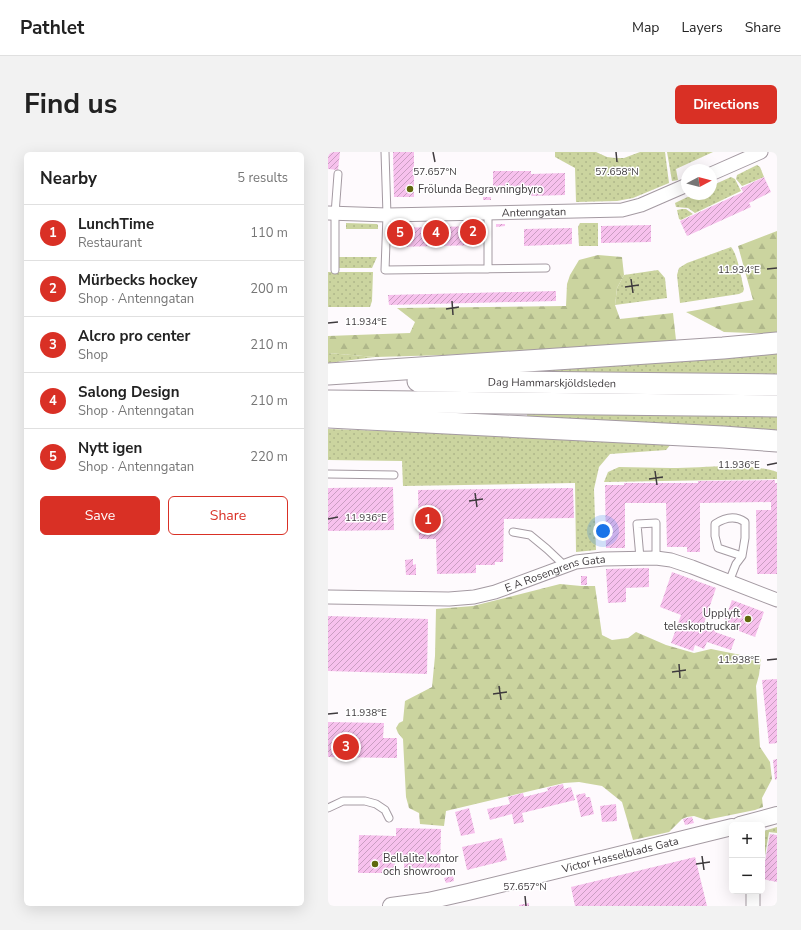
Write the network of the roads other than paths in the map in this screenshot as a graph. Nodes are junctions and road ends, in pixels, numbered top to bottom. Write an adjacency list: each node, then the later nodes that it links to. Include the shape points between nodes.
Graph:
1 (385, 152): 8 (lane)
2 (761, 152): 3 (street)
3 (717, 171)
4 (338, 174): 7 (lane)
5 (681, 188): 6 (street, Antenngatan, via 641,205 622,210)
6 (488, 213): 8 (street, Antenngatan); 10 (lane)
7 (332, 214): 8 (street, Antenngatan); 11 (lane)
8 (387, 215): 10 (lane, via 385,270)
9 (546, 268): 10 (lane)
10 (488, 269)
11 (335, 270)
12 (777, 343): 13 (main road)
13 (328, 374)
14 (328, 382): 15 (main road, Dag Hammarskjöldsleden)
15 (777, 385)
16 (328, 401): 17 (main road, Dag Hammarskjöldsleden)
17 (777, 406)
18 (328, 417): 19 (main road)
19 (777, 441)
20 (328, 474): 21 (lane)
21 (394, 475)
22 (513, 532): 26 (lane, via 530,535)
23 (742, 556): 23 (lane, via 745,522 739,518 723,518 714,524 718,548); 27 (lane)
24 (640, 558): 25 (street, E A Rosengrens Gata); 25 (lane, via 637,524 656,523); 26 (street, E A Rosengrens Gata, via 603,559)
25 (656, 558): 27 (street, E A Rosengrens Gata, via 671,560)
26 (565, 566): 28 (street, E A Rosengrens Gata, via 474,597)
27 (729, 582): 29 (street, E A Rosengrens Gata)
28 (328, 597)
29 (777, 600)
30 (328, 808): 32 (lane, via 343,801 364,801 385,810)
31 (777, 815): 33 (street)
32 (389, 818)
33 (751, 822)
34 (729, 828): 36 (street, Victor Hasselblads Gata, via 468,892)
35 (753, 894): 37 (street)
36 (391, 906)
37 (753, 906)

